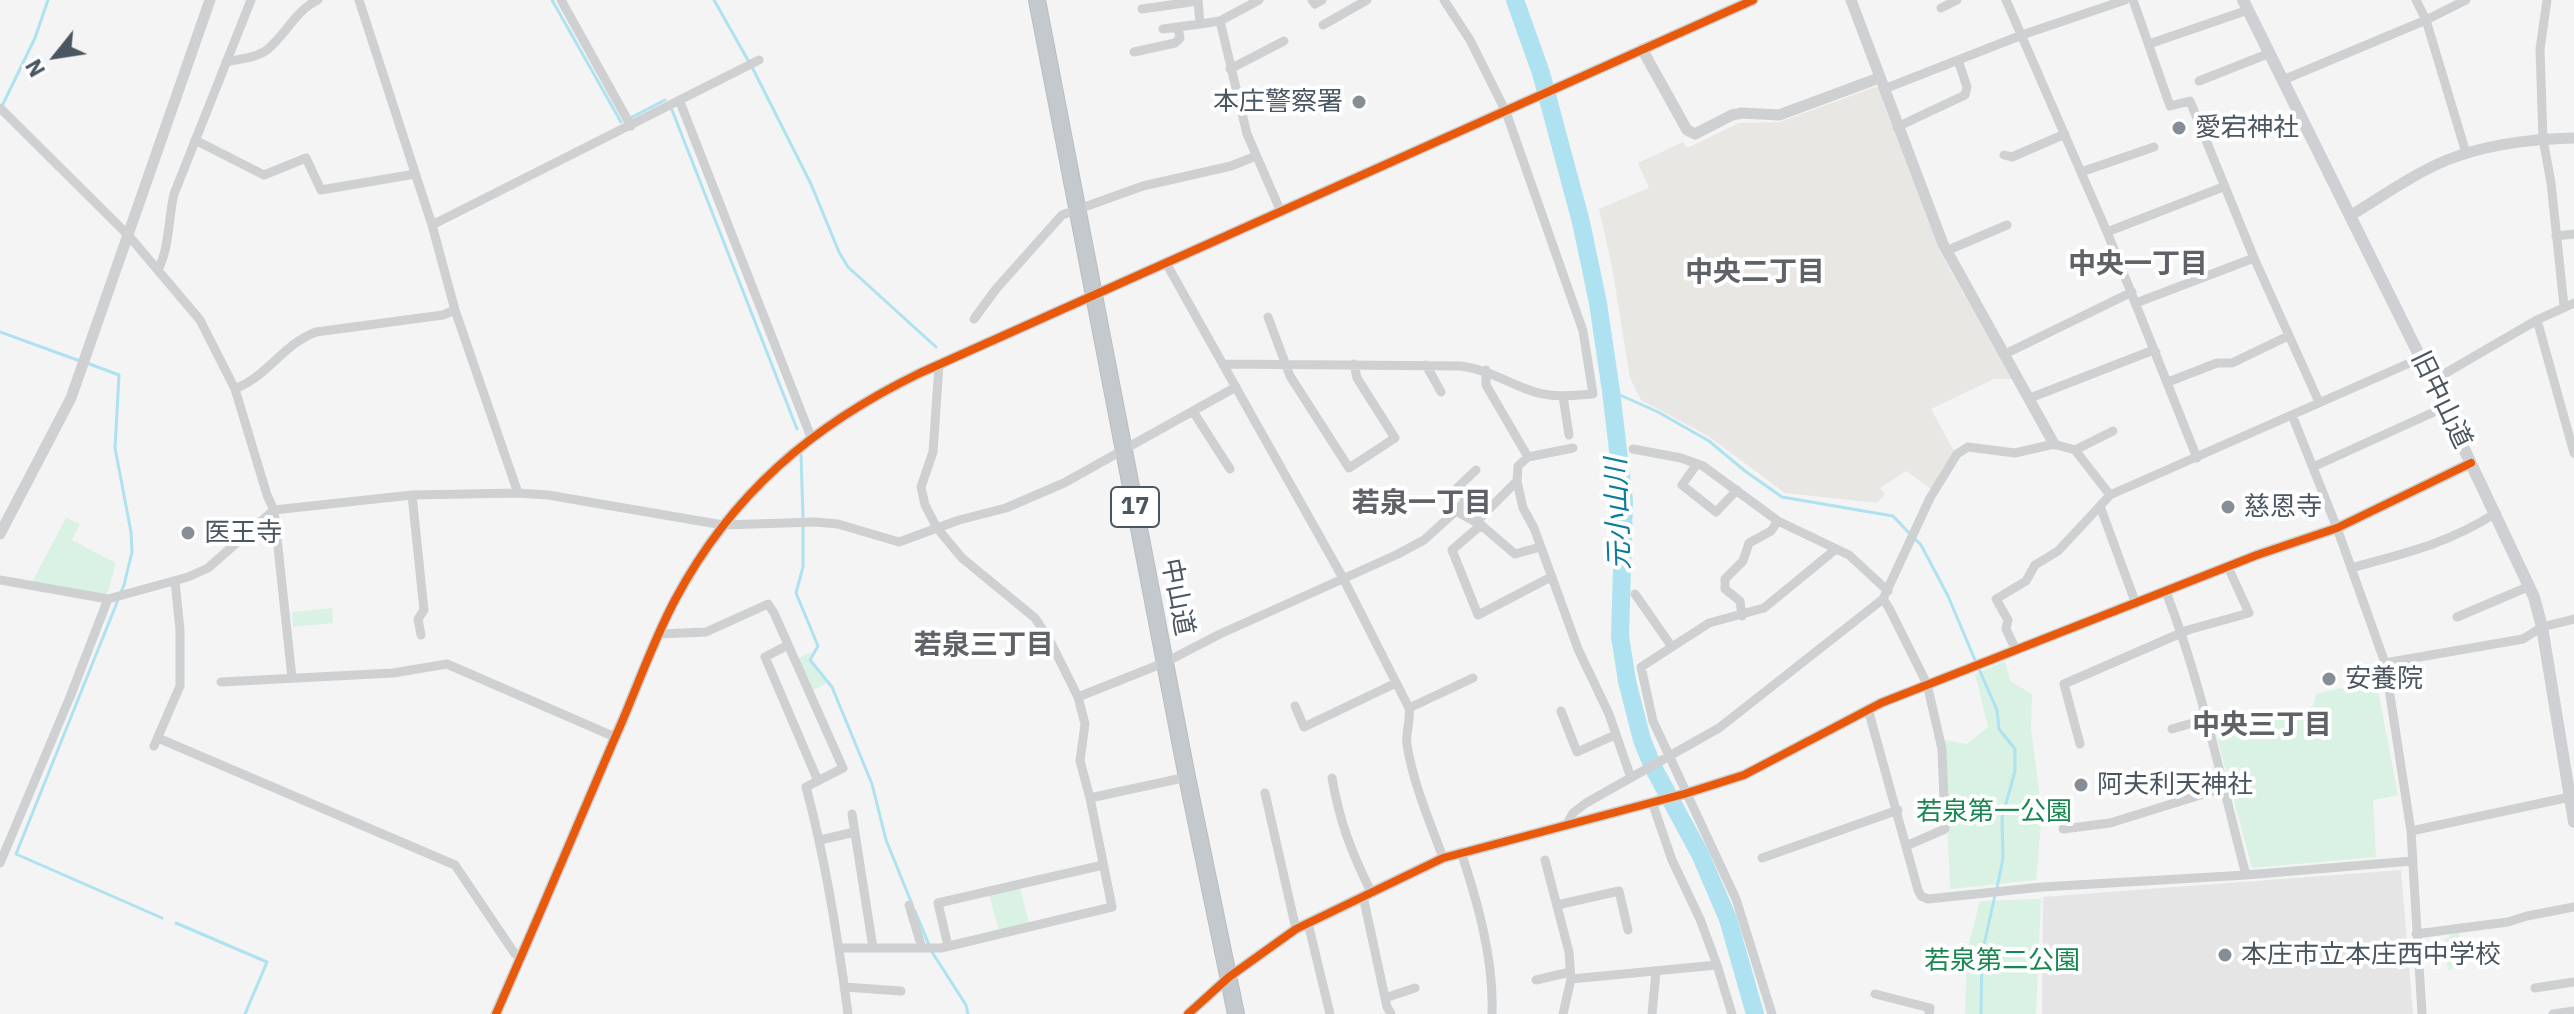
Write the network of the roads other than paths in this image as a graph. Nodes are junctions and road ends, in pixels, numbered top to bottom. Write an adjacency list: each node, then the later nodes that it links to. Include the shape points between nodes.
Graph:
1 (210, 0): 68 (street)
2 (251, 0): 40 (street)
3 (318, 0): 40 (street, via 269,49)
4 (359, 0): 59 (street)
5 (561, 0): 48 (street)
6 (1037, 0): 61 (highway, 中山道 / 17)
7 (1259, 0): 27 (street)
8 (1312, 0): 9 (street)
9 (1322, 0)
10 (1367, 0): 29 (street)
11 (1444, 0): 47 (street)
12 (1753, 0): 35 (street)
13 (1851, 0): 44 (street)
14 (1957, 0): 24 (street)
15 (2006, 0): 32 (street)
16 (2125, 0): 22 (street)
17 (2133, 0): 34 (street)
18 (2416, 0): 26 (street)
19 (2466, 0): 26 (street)
20 (2547, 0): 52 (street, via 2540,49)
21 (1198, 1): 25 (street); 28 (street)
22 (2094, 5): 32 (street)
23 (2246, 5): 34 (street); 37 (main road, 旧中山道)
24 (1941, 8)
25 (1142, 9)
26 (2426, 20): 42 (street); 55 (street)
27 (1220, 21): 28 (street); 41 (street)
28 (1200, 24): 30 (street)
29 (1323, 25)
30 (1178, 28): 31 (street); 36 (street, via 1175,43)
31 (1163, 29)
32 (2022, 35): 39 (street); 50 (street)
33 (1284, 41): 41 (street)
34 (2149, 44): 60 (street, via 2170,106 2190,101)
35 (1642, 49): 44 (street, via 1687,130 1695,134 1732,115 1779,115); 47 (street)
36 (1134, 52)
37 (2270, 53): 42 (main road, 旧中山道); 43 (street)
38 (759, 60): 45 (street)
39 (1958, 60): 44 (street); 49 (street, via 1965,95)
40 (226, 62): 53 (street)
41 (1230, 69): 57 (street)
42 (2283, 80): 63 (main road, 旧中山道)
43 (2199, 81)
44 (1882, 83): 49 (street)
45 (680, 102): 48 (street); 105 (street)
46 (0, 108): 68 (street)
47 (1506, 112): 62 (street); 97 (street, via 1583,331 1593,394)
48 (631, 126): 64 (street)
49 (1897, 127): 70 (street)
50 (2065, 134): 56 (street, via 2012,157); 58 (street)
51 (2574, 138): 52 (street)
52 (2543, 139): 55 (street); 69 (street)
53 (195, 140): 59 (street, via 264,175 306,158 321,190); 73 (street, via 174,194 167,253)
54 (2154, 147): 58 (street)
55 (2466, 153): 63 (street)
56 (2004, 155)
57 (1256, 156): 61 (street, via 1143,186); 62 (street)
58 (2081, 172): 66 (street)
59 (415, 174): 64 (street)
60 (2223, 187): 66 (street); 71 (street)
61 (1079, 211): 75 (highway, 中山道 / 17); 80 (street, via 1057,219)
62 (1281, 212): 72 (street)
63 (2350, 216): 85 (main road, 旧中山道)
64 (432, 225): 78 (street)
65 (2007, 225): 70 (street)
66 (2107, 232): 74 (street)
67 (2574, 234): 69 (street)
68 (129, 236): 73 (street); 133 (street, via 71,398)
69 (2556, 236): 77 (street)
70 (1946, 251): 84 (street)
71 (2254, 258): 76 (street); 82 (street)
72 (1166, 263): 75 (street); 86 (street)
73 (158, 270): 95 (street, via 200,320)
74 (2132, 292): 76 (street); 84 (street)
75 (1094, 296): 89 (street); 110 (highway, 中山道 / 17)
76 (2136, 303): 83 (street)
77 (2569, 305): 81 (street)
78 (455, 310): 95 (street, via 316,332 299,339 272,366); 121 (street)
79 (1268, 317): 87 (street)
80 (974, 319)
81 (2537, 320): 92 (street); 111 (street)
82 (2288, 336): 93 (street, via 2232,363 2217,363); 99 (street)
83 (2156, 352): 93 (street); 98 (street)
84 (2005, 354): 98 (street)
85 (2421, 358): 92 (main road, 旧中山道); 99 (street)
86 (1223, 364): 87 (street); 94 (street)
87 (1285, 364): 88 (street); 88 (street, via 1349,468 1395,438 1357,378)
88 (1354, 364): 90 (street)
89 (939, 365): 105 (street, via 868,399); 131 (street, via 933,452 921,487)
90 (1426, 365): 91 (street); 96 (street)
91 (1486, 370): 97 (street, via 1530,390); 112 (street, via 1486,385)
92 (2432, 381): 100 (main road, 旧中山道)
93 (2168, 382): 113 (street)
94 (1236, 387): 101 (street); 139 (street)
95 (235, 389): 125 (street)
96 (1441, 392)
97 (1563, 396): 104 (street)
98 (2030, 398): 106 (street)
99 (2319, 402): 102 (street)
100 (2445, 407): 114 (main road, 旧中山道); 116 (street)
101 (1194, 413): 110 (street); 117 (street)
102 (2292, 415): 113 (street); 116 (street)
103 (2113, 431): 109 (street)
104 (1569, 435)
105 (811, 437): 130 (street)
106 (2054, 444): 109 (street); 145 (street, via 2015,453 1968,447 1957,454 1930,498)
107 (1573, 448): 112 (street)
108 (1633, 449): 115 (street)
109 (2075, 450): 123 (street)
110 (1124, 451): 131 (street, via 1006,508); 158 (highway, 中山道 / 17)
111 (2574, 453)
112 (1528, 457): 119 (street, via 1518,466)
113 (2197, 458): 123 (street)
114 (2471, 463): 127 (main road, 旧中山道); 132 (street)
115 (1697, 464): 120 (street); 120 (street, via 1682,485 1716,512)
116 (2313, 467): 132 (street)
117 (1230, 469)
118 (1476, 470): 126 (street, via 1457,488 1466,500)
119 (1517, 481): 129 (street); 134 (street)
120 (1737, 490): 128 (street)
121 (518, 493): 122 (street); 130 (street)
122 (412, 495): 125 (street); 154 (street, via 424,610 418,619)
123 (2110, 495): 124 (street)
124 (2100, 506): 147 (street); 157 (street, via 2058,551 2035,565 2026,581 1996,599)
125 (274, 510): 141 (street, via 208,568); 160 (street)
126 (1456, 511): 129 (street); 139 (street, via 1424,540)
127 (2496, 513): 137 (street, via 2432,546); 142 (main road, 旧中山道)
128 (1778, 521): 135 (street); 148 (street, via 1749,543 1743,561 1725,579 1725,589 1740,601)
129 (1479, 523): 134 (street, via 1515,554); 138 (street, via 1452,550 1478,615)
130 (723, 525): 131 (street, via 838,524 899,542); 153 (street)
131 (937, 528): 165 (street, via 962,558 1035,618)
132 (2337, 528): 136 (street); 137 (street)
133 (0, 534)
134 (1540, 547): 138 (street)
135 (1836, 549): 145 (street, via 1849,555); 148 (street, via 1764,608)
136 (2228, 567): 143 (street); 152 (street, via 2249,613)
137 (2351, 568): 159 (street)
138 (1551, 577): 172 (street)
139 (1343, 578): 158 (street); 163 (street)
140 (0, 580): 146 (street)
141 (175, 581): 146 (street); 216 (street, via 180,686 156,742 455,865)
142 (2530, 586): 149 (street); 151 (main road, 旧中山道)
143 (2166, 592): 147 (street); 152 (street)
144 (1635, 594): 156 (street)
145 (1885, 595): 164 (street); 175 (street, via 1719,728)
146 (108, 599): 201 (street)
147 (2136, 604): 157 (street)
148 (1742, 616): 156 (street, via 1709,623)
149 (2457, 617)
150 (2574, 619): 151 (street)
151 (2542, 627): 159 (street, via 2523,639); 176 (main road, 旧中山道)
152 (2182, 633): 170 (street); 174 (street, via 2064,684)
153 (659, 634): 155 (street, via 706,632 768,604); 173 (street)
154 (421, 635)
155 (788, 645): 180 (street, via 765,657); 180 (street, via 843,768)
156 (1672, 647): 175 (street, via 1641,667 1653,721)
157 (2015, 648): 164 (street)
158 (1166, 662): 165 (street); 177 (highway, 中山道 / 17)
159 (2385, 663): 192 (street)
160 (292, 678): 162 (street); 173 (street, via 393,673 447,664)
161 (1473, 678): 167 (street)
162 (221, 682)
163 (1396, 683): 166 (street, via 1304,727); 167 (street)
164 (1927, 684): 168 (street); 195 (street, via 1942,749 1945,829)
165 (1078, 697): 185 (street, via 1085,724 1080,761)
166 (1295, 706)
167 (1409, 708): 197 (street, via 1406,741)
168 (1868, 709): 183 (street, via 1744,775); 187 (street)
169 (1561, 711): 172 (street, via 1577,752)
170 (2206, 719): 171 (street); 181 (street)
171 (2172, 729)
172 (1615, 735): 179 (street)
173 (615, 737): 216 (street)
174 (2080, 744)
175 (1670, 757): 179 (street); 183 (street)
176 (2570, 768): 184 (main road, 旧中山道)
177 (1187, 777): 185 (street); 220 (highway, 中山道 / 17)
178 (1332, 778): 204 (street, via 1339,818)
179 (1631, 778): 190 (street, via 1586,803)
180 (818, 781): 194 (street, via 806,787)
181 (2223, 788): 191 (street, via 2110,823); 203 (street)
182 (1265, 793): 209 (street)
183 (1686, 794): 186 (street); 240 (street, via 1736,899)
184 (2570, 797): 189 (main road, 旧中山道); 192 (street)
185 (1090, 798): 202 (street)
186 (1654, 802): 190 (street); 217 (street, via 1672,860)
187 (1898, 810): 195 (street); 198 (street)
188 (852, 814): 193 (street)
189 (2574, 822)
190 (1567, 824): 196 (street)
191 (2063, 829)
192 (2411, 831): 200 (street)
193 (855, 832): 194 (street); 214 (street)
194 (820, 840): 213 (street)
195 (1906, 846): 203 (street, via 1924,898)
196 (1461, 852): 197 (street); 237 (street, via 1487,954)
197 (1443, 858): 204 (street)
198 (1762, 858)
199 (1545, 860): 206 (street)
200 (2412, 861): 203 (street); 211 (street)
201 (0, 863)
202 (1103, 865): 212 (street, via 1112,907); 212 (street, via 938,903)
203 (2246, 875)
204 (1367, 894): 208 (street); 228 (street)
205 (909, 905): 215 (street)
206 (1557, 905): 210 (street, via 1619,891); 219 (street)
207 (2574, 907): 211 (street)
208 (1308, 923): 209 (street); 235 (street)
209 (1296, 929): 220 (street)
210 (1628, 930)
211 (2416, 934): 242 (street)
212 (948, 946): 215 (street)
213 (839, 948): 214 (street); 223 (street)
214 (873, 948): 215 (street)
215 (928, 948)
216 (521, 957): 231 (street)
217 (1717, 965): 218 (street); 230 (street)
218 (1656, 972): 219 (street); 239 (street)
219 (1571, 976): 221 (street); 238 (street)
220 (1229, 977): 233 (street); 234 (highway, 中山道 / 17)
221 (1536, 980)
222 (2574, 982): 225 (street)
223 (844, 987): 226 (street); 232 (street)
224 (1415, 988): 228 (street)
225 (2535, 988)
226 (901, 991)
227 (1875, 994): 241 (street, via 1930,1008)
228 (1385, 998): 236 (street)
229 (2574, 1011): 243 (street)
230 (1730, 1013)
231 (496, 1014)
232 (848, 1014)
233 (1188, 1014)
234 (1236, 1014)
235 (1330, 1014)
236 (1391, 1014)
237 (1492, 1014)
238 (1563, 1014)
239 (1652, 1014)
240 (1772, 1014)
241 (1929, 1014)
242 (2422, 1014)
243 (2553, 1014)

